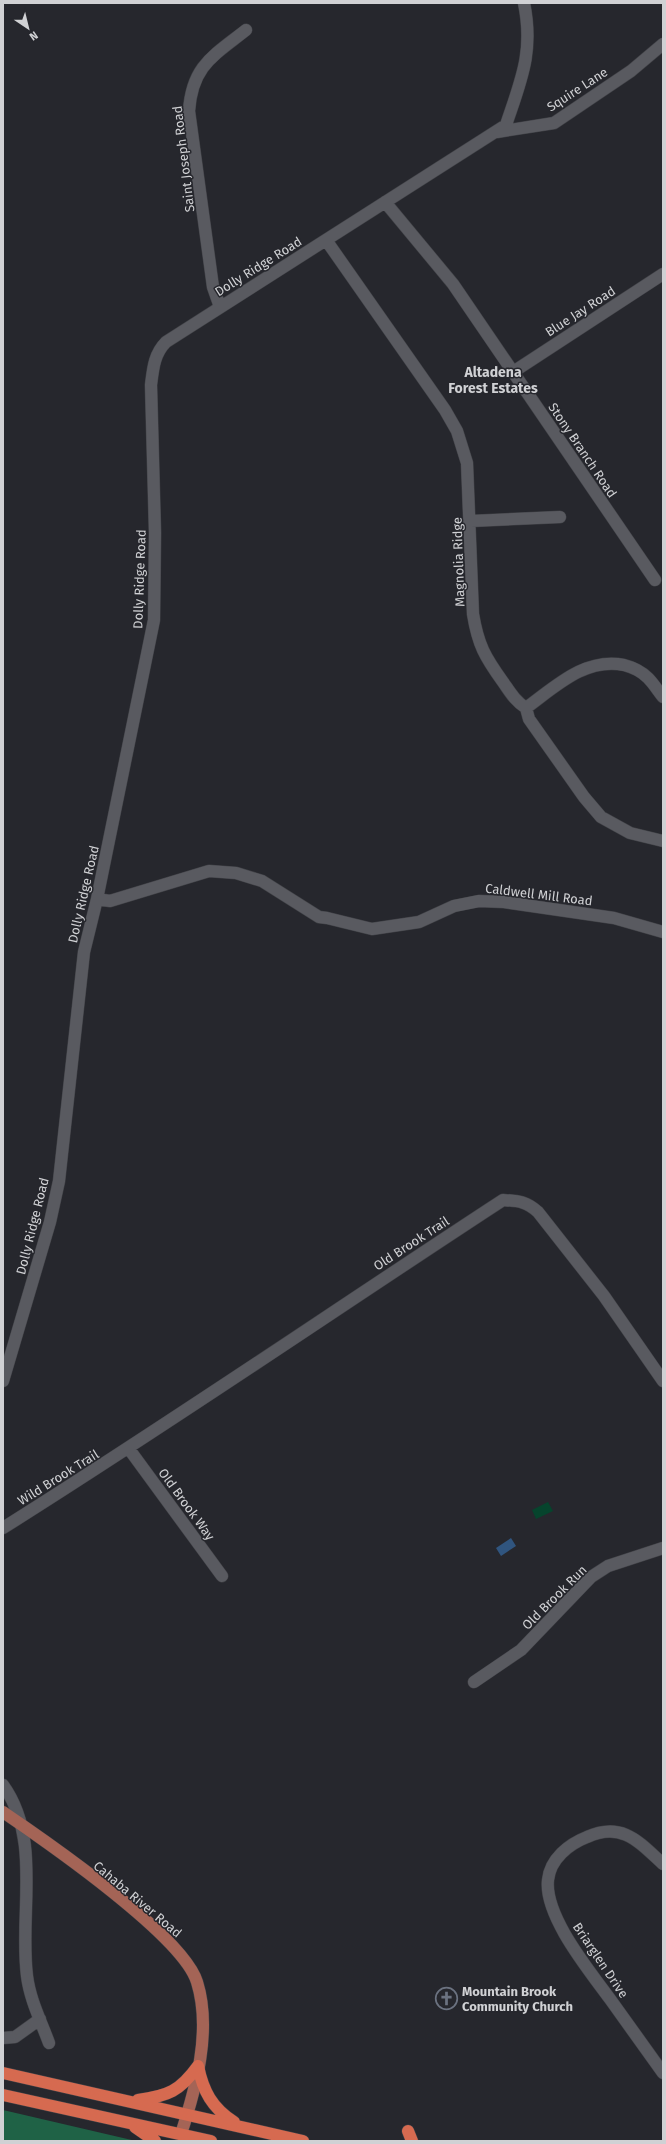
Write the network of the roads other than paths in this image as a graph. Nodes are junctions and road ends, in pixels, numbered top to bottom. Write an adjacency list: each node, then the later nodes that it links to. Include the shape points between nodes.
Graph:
1 (524, 3): 4 (street, Dolly Ridge Road, via 528,23 525,69 506,125)
2 (246, 30): 8 (street, Saint Joseph Road, via 199,71 190,94 189,111 213,287)
3 (663, 44): 4 (street, Squire Lane, via 630,71 554,123)
4 (496, 132): 5 (street, Dolly Ridge Road)
5 (385, 202): 6 (street, Dolly Ridge Road); 9 (street, Stony Branch Road, via 453,284)
6 (326, 240): 8 (street, Dolly Ridge Road); 11 (street, Magnolia Ridge, via 457,431 467,463)
7 (663, 274): 9 (street, Blue Jay Road)
8 (220, 307): 16 (street, Dolly Ridge Road, via 166,342 153,363 151,385 155,534 154,620)
9 (513, 372): 12 (street, Stony Branch Road)
10 (560, 517): 11 (street)
11 (471, 521): 14 (street, Magnolia Ridge, via 477,635 484,656 517,702)
12 (655, 580)
13 (663, 697): 14 (street, via 647,677 630,667 613,663 594,665 572,675)
14 (526, 708): 15 (street, Magnolia Ridge, via 529,718 549,748 584,798 601,817 630,833)
15 (663, 842)
16 (97, 899): 17 (street, Caldwell Mill Road, via 110,900 209,871 236,873 262,881 319,917 372,930 419,922 454,906 478,901 504,902 614,918); 19 (street, Dolly Ridge Road, via 84,952 59,1181 50,1222)
17 (663, 932)
18 (663, 1380): 20 (street, Old Brook Trail, via 604,1296 538,1212 522,1201 503,1200 304,1330)
19 (3, 1381)
20 (129, 1449): 21 (street, Wild Brook Trail); 23 (street, Old Brook Way)
21 (3, 1528)
22 (663, 1548): 24 (street, Old Brook Run, via 608,1566 591,1577 521,1650)
23 (222, 1576)
24 (474, 1682)
25 (3, 1785): 27 (street, via 16,1805)
26 (3, 1812): 27 (main road, Cahaba River Road)
27 (21, 1825): 29 (street, via 25,1858 26,1975 32,2002); 32 (main road, Cahaba River Road, via 133,1910 181,1956 197,1981 201,1997 202,2047)
28 (663, 1864): 34 (street, Briarglen Drive, via 633,1837 620,1832 601,1832 572,1843 562,1852 549,1872 548,1881 550,1900 568,1941)
29 (40, 2019): 30 (street, via 15,2037); 31 (street)
30 (3, 2038)
31 (49, 2043)
32 (198, 2066): 36 (highway, via 187,2081 171,2093); 37 (main road, Cahaba River Road); 39 (highway, via 204,2088 213,2105 222,2114)
33 (3, 2073): 36 (highway)
34 (663, 2073)
35 (3, 2095): 38 (highway)
36 (131, 2101): 37 (highway)
37 (188, 2114): 39 (highway); 40 (main road, Cahaba River Road)
38 (127, 2122): 40 (highway); 41 (highway)
39 (242, 2126): 43 (highway)
40 (180, 2137): 42 (highway)
41 (155, 2141)
42 (211, 2141)
43 (303, 2141)
44 (406, 2141): 45 (highway, via 408,2131)
45 (412, 2141)

